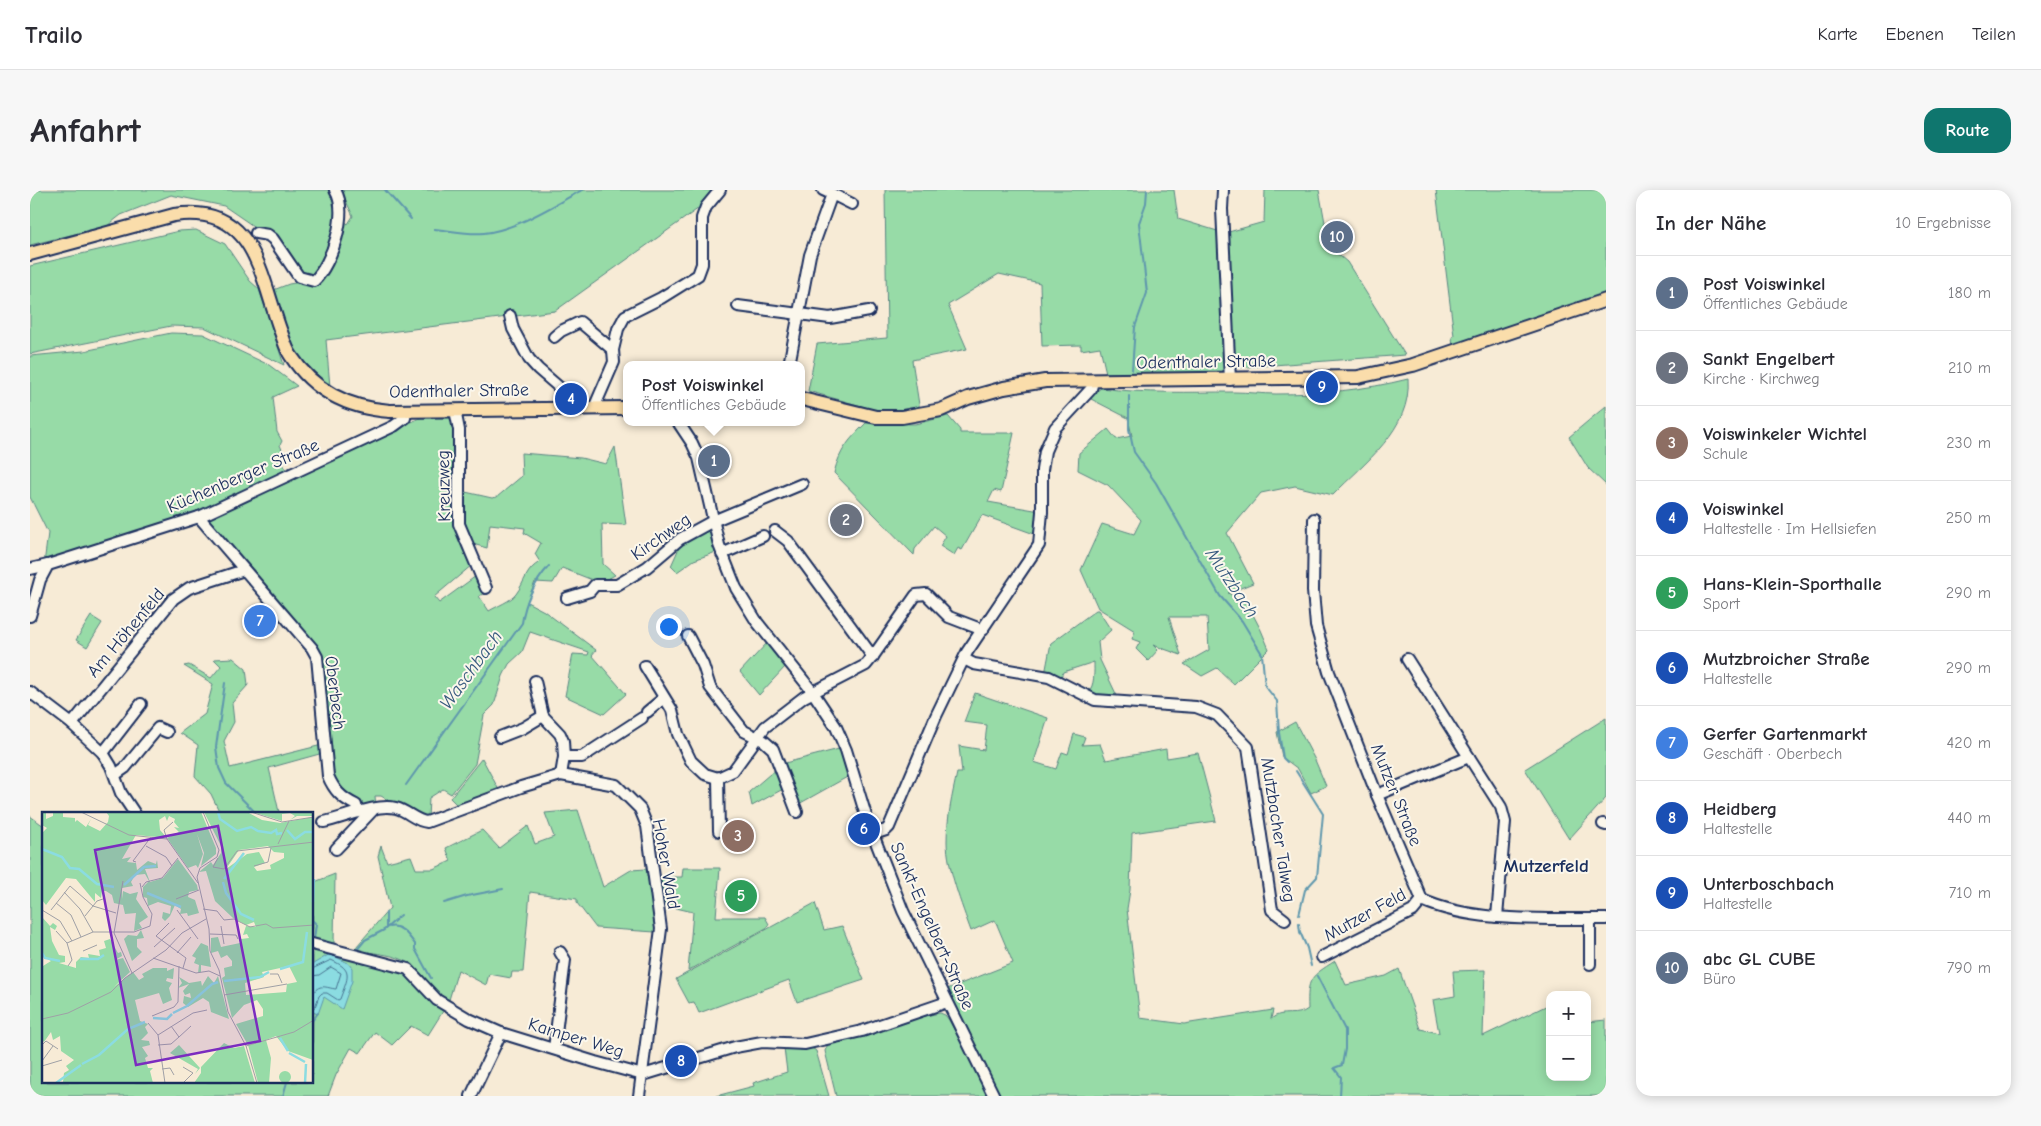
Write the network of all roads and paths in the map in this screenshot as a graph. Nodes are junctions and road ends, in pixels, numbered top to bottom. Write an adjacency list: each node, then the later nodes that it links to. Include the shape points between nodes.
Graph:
1 (335, 190): 6 (street, via 341,206 336,240 314,281 299,277 273,238)
2 (720, 190): 14 (street, via 706,207 702,218 702,264 698,275 625,316 618,329)
3 (1223, 190): 16 (street)
4 (828, 192): 5 (street); 11 (street, via 810,255)
5 (852, 204)
6 (256, 233)
7 (30, 254): 23 (main road, Odenthaler Straße, via 174,215 189,213 221,220 240,234 253,251 289,355 304,373 328,393 349,403 376,410)
8 (1606, 300): 16 (main road, Odenthaler Straße, via 1413,365 1358,377)
9 (738, 306): 11 (street)
10 (869, 311): 11 (street, via 830,318)
11 (800, 313): 15 (street)
12 (510, 316): 19 (street, via 513,329 529,359 568,395)
13 (554, 337): 14 (street, via 580,322)
14 (614, 350): 20 (street, via 614,362)
15 (791, 361)
16 (1230, 380): 17 (main road, Odenthaler Straße)
17 (1093, 381): 18 (main road, Odenthaler Straße, via 1045,381 1004,388 941,410 902,418 876,417); 38 (street, via 1091,389 1055,428 1045,451 1039,545)
18 (805, 399)
19 (575, 408): 20 (main road, Odenthaler Straße); 22 (main road, Odenthaler Straße)
20 (594, 408): 21 (main road, Odenthaler Straße)
21 (623, 408)
22 (455, 410): 23 (main road, Odenthaler Straße); 35 (street, Kreuzweg, via 459,429 459,524)
23 (406, 411): 26 (street, Küchenberger Straße, via 405,418 394,426)
24 (681, 426): 28 (street, Sankt-Engelbert-Straße, via 699,458)
25 (802, 484): 28 (street, Kirchweg)
26 (199, 516): 32 (street, Küchenberger Straße); 34 (street, Oberbech)
27 (1314, 519): 60 (street, Mutzer Straße, via 1316,626 1329,672)
28 (713, 521): 31 (street, Sankt-Engelbert-Straße); 36 (street, Kirchweg, via 680,539 648,567 624,582 595,585 590,591)
29 (775, 531): 40 (street, via 788,541)
30 (763, 536): 31 (street)
31 (722, 554): 45 (street, Sankt-Engelbert-Straße, via 736,588 757,622)
32 (48, 565): 33 (street, Küchenberger Straße); 37 (street, via 40,580)
33 (30, 569)
34 (244, 570): 50 (street, Am Höhenfeld, via 189,588 173,599); 62 (street, Oberbech, via 318,657 328,776 334,790 356,805)
35 (486, 588)
36 (567, 598)
37 (30, 616)
38 (983, 630): 40 (street, via 949,617 928,596 919,594 911,600); 41 (street)
39 (688, 636): 53 (street, via 710,687 744,731)
40 (872, 657): 45 (street, via 861,668)
41 (964, 659): 67 (street, via 889,827); 73 (street, Mutzbacher Talweg, via 974,664 1049,677 1095,700 1196,707 1217,715 1248,747 1272,910)
42 (1407, 659): 56 (street)
43 (645, 666): 47 (street)
44 (535, 681): 49 (street)
45 (812, 691): 53 (street); 67 (street, Sankt-Engelbert-Straße, via 836,727 846,750)
46 (30, 692): 50 (street)
47 (664, 698): 55 (street, via 582,757); 59 (street, via 672,710 678,734 691,761 705,774)
48 (141, 704): 54 (street)
49 (543, 716): 52 (street); 55 (street, via 560,734)
50 (72, 724): 54 (street)
51 (167, 732): 57 (street, via 158,728)
52 (500, 736)
53 (756, 737): 59 (street, via 733,771); 64 (street, via 773,749)
54 (103, 753): 57 (street)
55 (564, 757): 58 (street)
56 (1469, 757): 60 (street); 70 (street, via 1501,807 1505,822)
57 (115, 775): 63 (street, via 121,793)
58 (561, 775): 61 (street, Hoher Wald, via 427,822 394,807); 81 (street, Hoher Wald, via 616,785 640,809 647,826 660,929)
59 (718, 778): 66 (street)
60 (1378, 795): 69 (street, Mutzer Straße)
61 (373, 810): 62 (street); 68 (street)
62 (357, 811): 65 (street)
63 (134, 812)
64 (797, 812)
65 (324, 822)
66 (719, 831)
67 (874, 834): 78 (street, Sankt-Engelbert-Straße, via 903,911)
68 (336, 849)
69 (1422, 900): 70 (street, via 1457,911); 76 (street, Mutzer Feld, via 1413,911)
70 (1497, 917): 71 (street)
71 (1590, 918): 72 (street); 77 (street)
72 (1606, 919)
73 (1285, 920)
74 (314, 945): 79 (street, Kamper Weg, via 408,969 437,1000)
75 (560, 952): 80 (street, via 564,960)
76 (1322, 957)
77 (1590, 964)
78 (947, 1002): 81 (street, via 862,1031 805,1044 762,1042 735,1047); 84 (street, Sankt-Engelbert-Straße)
79 (501, 1033): 80 (street, Kamper Weg); 82 (street, Kamper Weg)
80 (554, 1049): 81 (street, Kamper Weg)
81 (643, 1075): 83 (street, Hoher Wald)
82 (471, 1096)
83 (639, 1096)
84 (994, 1096)

